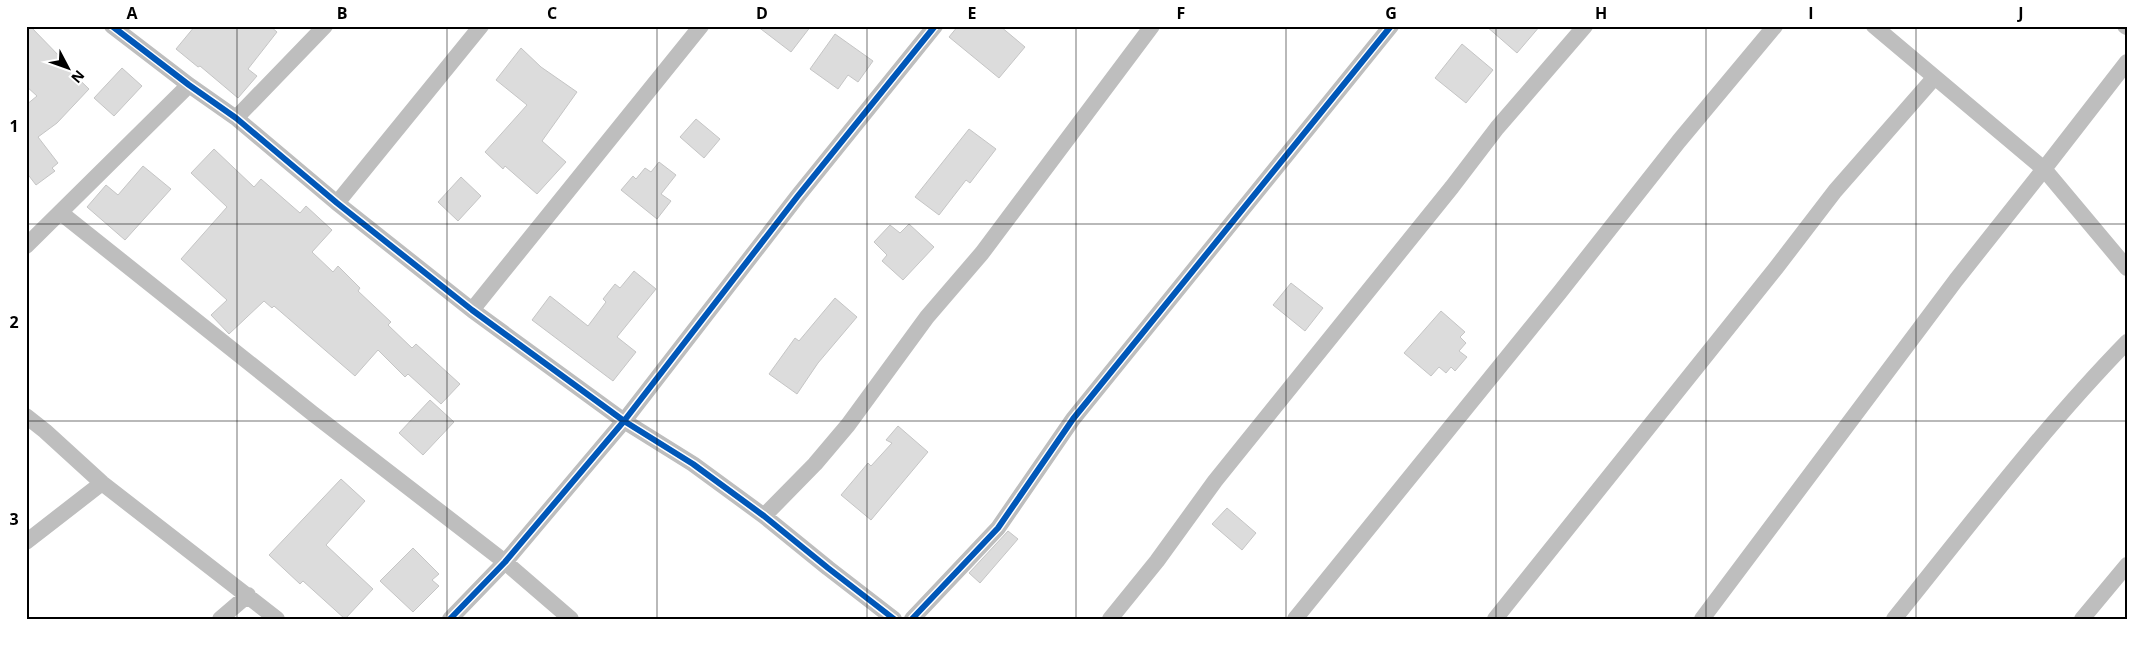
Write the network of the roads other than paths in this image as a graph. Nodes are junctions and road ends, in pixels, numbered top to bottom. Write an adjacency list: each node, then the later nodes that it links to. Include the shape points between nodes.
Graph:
1 (112, 26): 13 (street)
2 (325, 26): 14 (street)
3 (481, 26): 16 (street)
4 (701, 26): 20 (street)
5 (935, 26): 23 (street, via 797,197)
6 (1152, 26): 25 (street, via 982,253 927,317 848,425)
7 (1391, 26): 35 (street, via 1073,419 998,528)
8 (1586, 26): 36 (street, via 1469,162 1215,481)
9 (1775, 26): 37 (street)
10 (1874, 26): 12 (street)
11 (2127, 62): 15 (street)
12 (1934, 78): 15 (street); 38 (street, via 1835,191)
13 (189, 85): 14 (street); 17 (street)
14 (236, 118): 16 (street)
15 (2044, 169): 19 (street); 39 (street, via 1956,280)
16 (336, 203): 20 (street)
17 (61, 213): 18 (street); 27 (street)
18 (26, 246)
19 (2127, 268)
20 (472, 310): 23 (street)
21 (2127, 342): 40 (street, via 2102,366 2019,463)
22 (26, 416): 24 (street)
23 (624, 421): 25 (street, via 693,464); 27 (street)
24 (102, 483): 26 (street); 29 (street)
25 (764, 516): 34 (street)
26 (26, 542)
27 (506, 562): 32 (street); 33 (street)
28 (2127, 564): 41 (street)
29 (248, 595): 30 (street); 31 (street)
30 (220, 619)
31 (277, 619)
32 (450, 619)
33 (571, 619)
34 (894, 619)
35 (912, 619)
36 (1110, 619)
37 (1295, 619)
38 (1496, 619)
39 (1702, 619)
40 (1894, 619)
41 (2082, 619)

